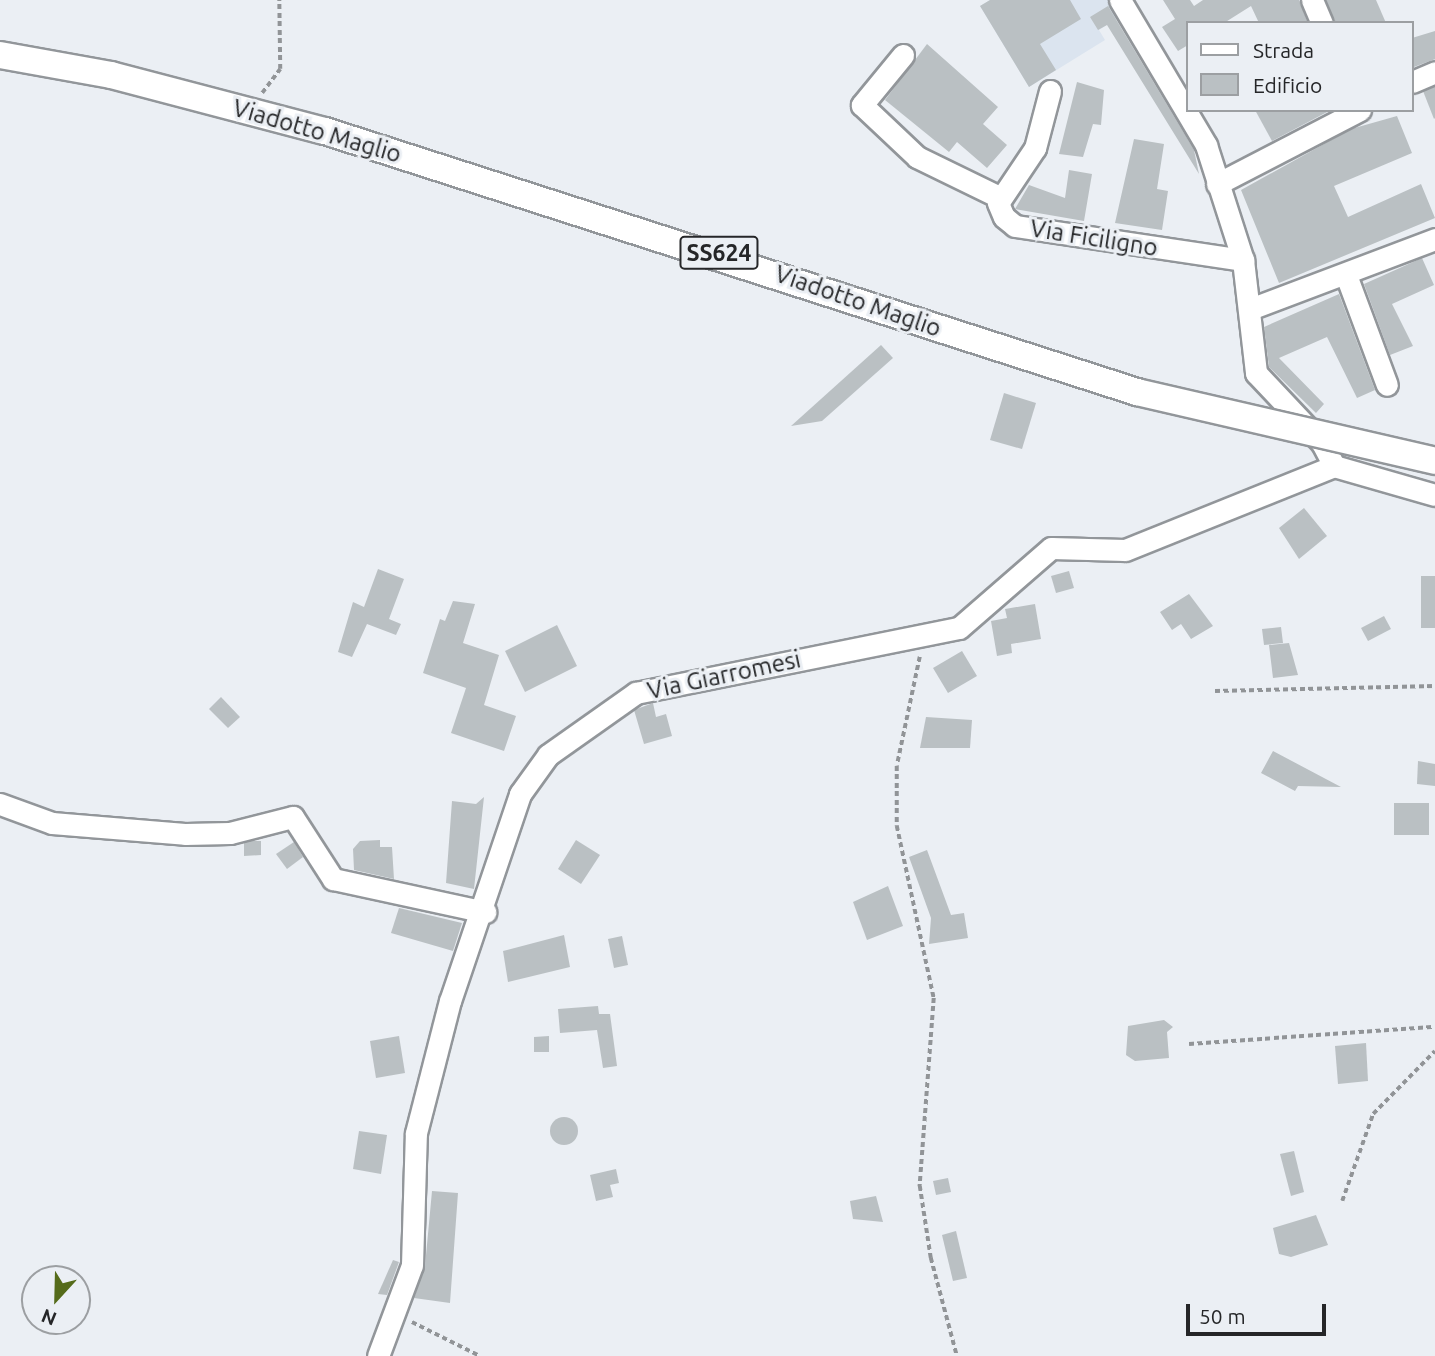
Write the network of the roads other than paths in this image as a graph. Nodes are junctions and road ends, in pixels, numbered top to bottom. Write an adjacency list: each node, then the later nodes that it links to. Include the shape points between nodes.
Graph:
1 (1120, 0): 9 (street)
2 (1312, 0): 3 (street)
3 (1321, 21)
4 (0, 55): 19 (main road, Viadotto Maglio / SS624, bridge, via 111,75 325,131 1137,392)
5 (903, 55): 13 (street, via 862,105 917,157)
6 (1435, 72): 7 (street)
7 (1414, 81)
8 (1050, 91): 13 (street, Via Ficiligno, via 1035,148)
9 (1186, 111)
10 (1186, 112): 12 (street, via 1206,145)
11 (1356, 112): 12 (street)
12 (1217, 184): 15 (street)
13 (1001, 198): 15 (street, Via Ficiligno, via 999,210 1015,226)
14 (1435, 239): 16 (street)
15 (1243, 260): 17 (street)
16 (1346, 275): 17 (street); 18 (street)
17 (1250, 309): 20 (street, via 1249,350 1256,373 1322,443)
18 (1387, 384)
19 (1435, 461)
20 (1335, 466): 21 (street); 23 (street, Via Giarromesi, via 1125,550 1051,548 959,628 636,693 548,755 520,794)
21 (1435, 495)
22 (0, 804): 23 (street, via 52,823 185,834 230,833 293,817 334,879)
23 (485, 912): 24 (street, Via Giarromesi, via 450,1001 416,1133 412,1265)
24 (378, 1356)

